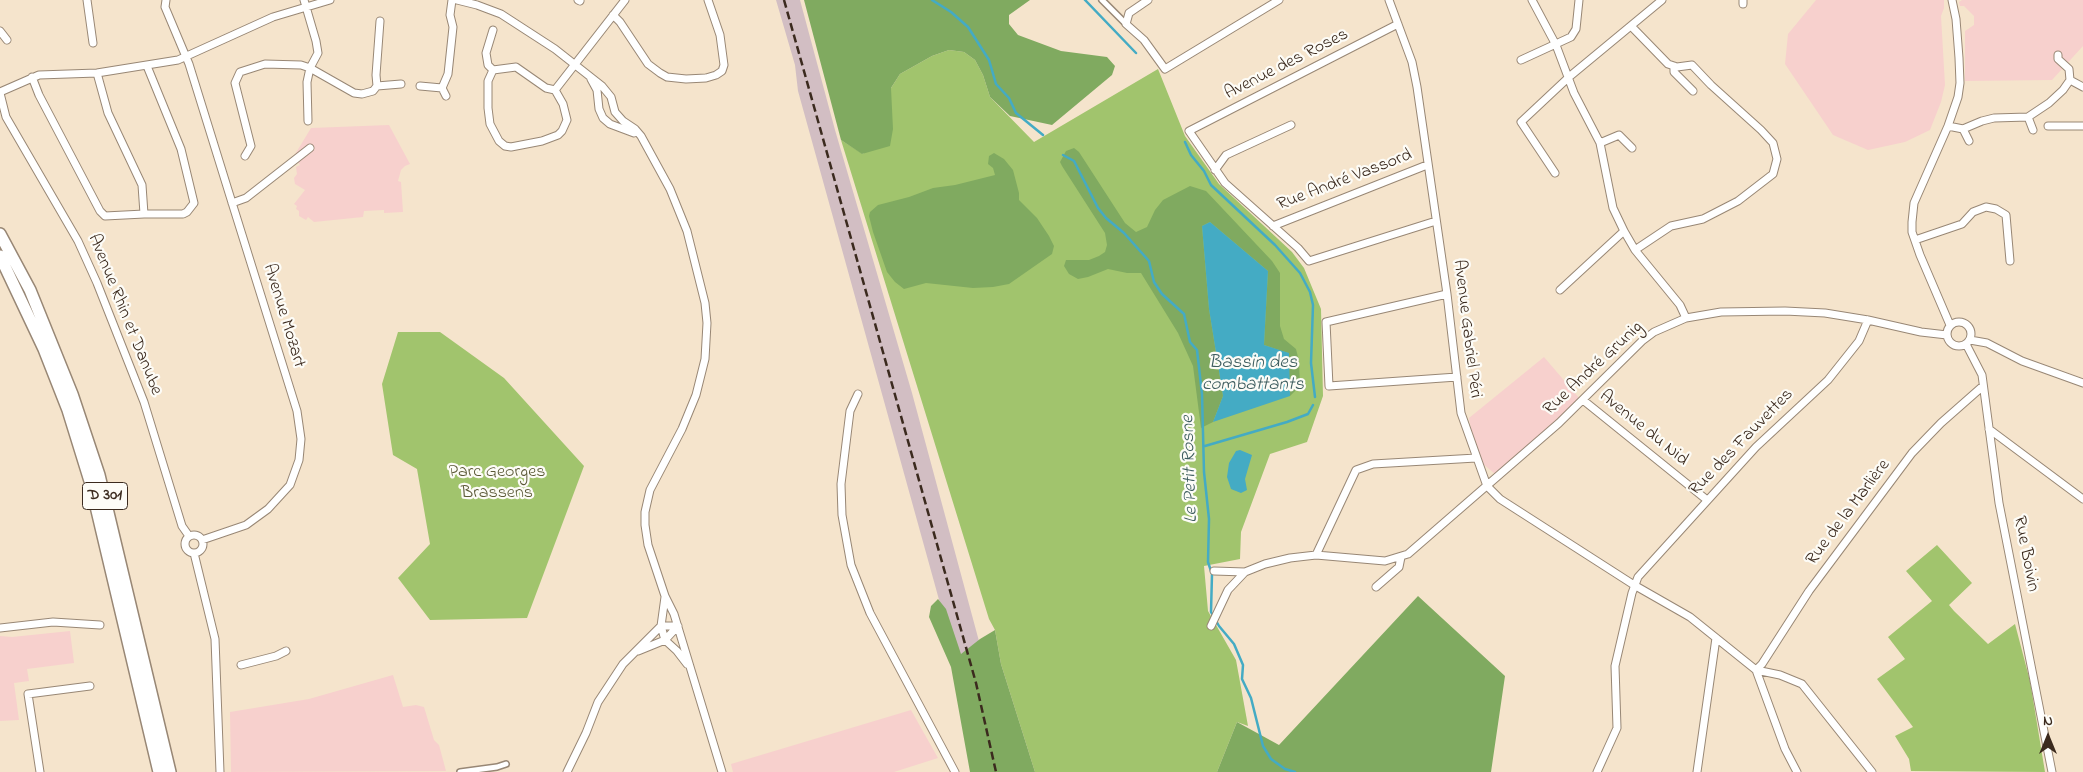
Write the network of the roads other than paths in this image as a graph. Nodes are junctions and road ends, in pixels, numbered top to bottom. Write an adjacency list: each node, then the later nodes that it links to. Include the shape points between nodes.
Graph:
1 (87, 0): 25 (street)
2 (166, 0): 28 (street, Avenue Mozart, via 165,7)
3 (330, 0): 16 (street)
4 (452, 0): 44 (street, via 448,74)
5 (457, 0): 30 (street, via 501,14)
6 (625, 0): 17 (street)
7 (708, 0): 17 (street, via 720,35 724,65 722,71 706,78 686,79 660,74 648,64)
8 (1102, 0): 19 (street)
9 (1148, 0): 19 (street, via 1129,13)
10 (1279, 0): 19 (street, via 1165,70 1144,40)
11 (1389, 0): 20 (street, Avenue Gabriel Péri)
12 (1532, 0): 26 (street)
13 (1578, 0): 26 (street, via 1576,29 1572,37)
14 (1662, 0): 21 (street)
15 (1952, 0): 53 (street, via 1960,84)
16 (305, 3): 28 (street); 33 (street, via 318,52)
17 (613, 15): 30 (street)
18 (380, 22): 41 (street)
19 (1126, 24)
20 (1398, 24): 64 (street, Avenue Gabriel Péri, via 1412,62); 65 (street, Avenue des Roses, via 1190,132)
21 (1631, 26): 32 (street, via 1668,64); 38 (street)
22 (493, 30): 34 (street, via 486,53 488,65)
23 (0, 31): 24 (street)
24 (7, 40)
25 (92, 43)
26 (1556, 45): 29 (street); 38 (street)
27 (2058, 55): 39 (street, via 2069,69)
28 (185, 57): 31 (street); 67 (street, Avenue Mozart)
29 (1521, 60)
30 (574, 64): 36 (street); 45 (street)
31 (147, 66): 35 (street); 68 (street, via 181,149 194,203 183,214)
32 (1674, 66): 46 (street, via 1674,72); 74 (street, via 1692,65 1767,136 1773,143 1777,159 1774,174 1738,201 1703,219 1671,226)
33 (310, 68): 41 (street, via 354,93 373,91); 51 (street); 63 (street, via 265,64 240,72 236,77 234,84 251,146)
34 (493, 70): 45 (street, via 516,67 546,88); 45 (street, via 487,94 490,124 505,146 542,141 562,131 568,120 567,113)
35 (97, 74): 37 (street); 68 (street, via 108,113 142,186)
36 (588, 75): 58 (street, via 607,91 618,116); 58 (street, via 598,90 603,118)
37 (32, 77): 47 (street); 68 (street, via 100,211 105,216)
38 (1568, 77): 60 (street); 66 (street, via 1521,122)
39 (2070, 80): 43 (street); 50 (street, via 2049,103)
40 (400, 84): 41 (street)
41 (377, 86)
42 (420, 86): 44 (street)
43 (2083, 87)
44 (442, 88): 48 (street)
45 (555, 90)
46 (1693, 90)
47 (0, 93): 49 (street, Avenue Rhin et Danube)
48 (446, 96)
49 (3, 116): 96 (street, Avenue Rhin et Danube, via 78,241 97,283 138,386 182,526)
50 (2028, 117): 56 (street, via 1994,118); 57 (street)
51 (308, 121)
52 (1291, 125): 65 (street, via 1226,155)
53 (1948, 126): 56 (street); 73 (street, via 1914,202 1912,222)
54 (2048, 126): 55 (street)
55 (2083, 126)
56 (1963, 130): 59 (street)
57 (2033, 130)
58 (641, 136): 105 (street, via 670,189 687,232 702,283 707,323 705,359 696,395 682,430 652,485 644,518 646,538)
59 (1968, 141)
60 (1600, 143): 62 (street, via 1619,136); 71 (street, via 1613,208)
61 (310, 148): 67 (street, via 246,198)
62 (1632, 148)
63 (245, 156)
64 (1427, 165): 69 (street, Avenue Gabriel Péri); 70 (street, Rue André Vassord)
65 (1215, 170): 70 (street)
66 (1555, 173)
67 (232, 203): 97 (street, Avenue Mozart, via 297,410 302,439 290,485 268,509 246,525)
68 (144, 214)
69 (1436, 222): 70 (street, via 1309,261); 79 (street, Avenue Gabriel Péri)
70 (1273, 226)
71 (1624, 231): 74 (street); 78 (street)
72 (0, 234): 122 (highway, D 301, via 33,299 72,394 100,475)
73 (1915, 240): 76 (street, via 1962,224 1973,212 1986,207 1996,209 2006,215); 82 (street)
74 (1635, 250): 80 (street, via 1680,305)
75 (0, 256): 85 (highway, D 301)
76 (2010, 261)
77 (0, 270): 85 (highway)
78 (1560, 290)
79 (1447, 294): 86 (street, Avenue Gabriel Péri); 86 (street, via 1326,322 1329,386)
80 (1686, 318): 81 (street, Rue André Grunig, via 1721,312 1785,311); 90 (street, Rue André Grunig, via 1642,341)
81 (1868, 320): 83 (street, Rue André Grunig); 95 (street, Rue des Fauvettes, via 1858,341 1828,380 1756,447)
82 (1950, 325): 83 (street); 84 (street, via 1958,321 1966,323 1972,331)
83 (1947, 335): 84 (street, via 1954,345 1962,346)
84 (1968, 342): 87 (street, via 1987,343); 88 (street, Rue Boivin)
85 (41, 344): 121 (highway, D 301, via 68,410 90,481)
86 (1457, 377): 92 (street, Avenue Gabriel Péri, via 1461,413)
87 (2083, 383)
88 (1983, 386): 91 (street, Rue Boivin); 117 (street, Rue de la Marlière, via 1912,453 1809,591)
89 (858, 394): 127 (street, via 850,411 842,484 842,515 851,564 870,613)
90 (1583, 400): 93 (street, Rue André Grunig); 95 (street, Avenue du Nid)
91 (1989, 429): 94 (street); 132 (street, Rue Boivin, via 2000,503)
92 (1476, 458): 93 (street, Avenue Gabriel Péri); 99 (street, via 1362,466 1356,470)
93 (1487, 486): 100 (street, Rue André Grunig, via 1415,549); 103 (street, Avenue Gabriel Péri, via 1500,499)
94 (2083, 499)
95 (1707, 500): 103 (street, Rue des Fauvettes)
96 (189, 536): 97 (street, via 196,535); 98 (street, via 184,543 189,552)
97 (202, 540): 98 (street, via 202,548)
98 (194, 553): 123 (street, via 215,639)
99 (1316, 555): 100 (street, via 1385,561); 102 (street, via 1290,558)
100 (1401, 557): 104 (street, via 1399,567)
101 (1214, 571): 102 (street)
102 (1245, 572): 109 (street, via 1228,590)
103 (1634, 585): 111 (street, Avenue Gabriel Péri, via 1690,617); 128 (street, via 1615,666 1617,728)
104 (1376, 588)
105 (665, 596): 107 (street); 108 (street)
106 (100, 625): 110 (street, via 53,622)
107 (661, 626): 108 (street); 112 (street); 114 (street)
108 (678, 626): 112 (street); 116 (street)
109 (1210, 626)
110 (0, 628)
111 (1716, 638): 117 (street, Avenue Gabriel Péri); 129 (street)
112 (665, 640): 114 (street); 116 (street)
113 (286, 650): 115 (street, via 276,656)
114 (635, 652): 125 (street, via 614,676 598,702)
115 (241, 665)
116 (689, 668): 126 (street)
117 (1756, 670): 130 (street, via 1785,750); 131 (street, via 1802,684)
118 (90, 686): 120 (street, via 28,694)
119 (506, 764): 124 (street)
120 (40, 772)
121 (159, 772)
122 (170, 772)
123 (220, 772)
124 (460, 772)
125 (567, 772)
126 (722, 772)
127 (955, 772)
128 (1597, 772)
129 (1697, 772)
130 (1797, 772)
131 (1872, 772)
132 (2052, 772)

